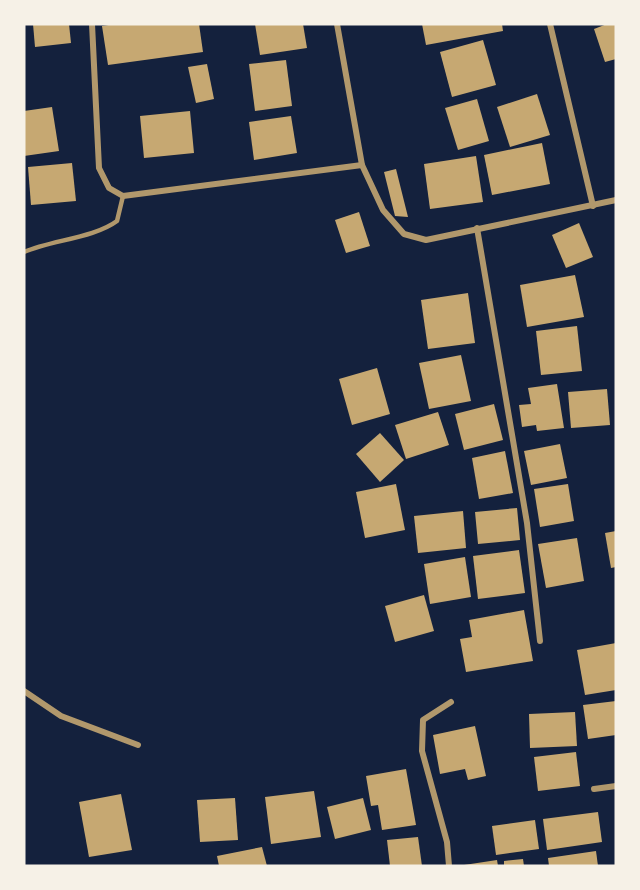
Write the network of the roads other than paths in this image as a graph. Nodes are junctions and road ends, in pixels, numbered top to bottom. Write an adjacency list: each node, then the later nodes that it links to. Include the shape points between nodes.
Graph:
1 (92, 24): 5 (street, via 99,168 109,188)
2 (337, 24): 4 (street)
3 (550, 24): 7 (street)
4 (362, 165): 5 (street); 8 (street, via 383,210 404,234 426,240)
5 (123, 196): 9 (lane, via 117,221 107,228)
6 (616, 200): 7 (street)
7 (593, 206): 8 (street)
8 (477, 228): 10 (street, via 528,524)
9 (24, 252)
10 (540, 641)
11 (24, 691): 13 (street, via 61,716)
12 (451, 702): 16 (street, via 423,720 422,751 447,842)
13 (138, 745)
14 (616, 786): 15 (street)
15 (594, 789)
16 (449, 866)

